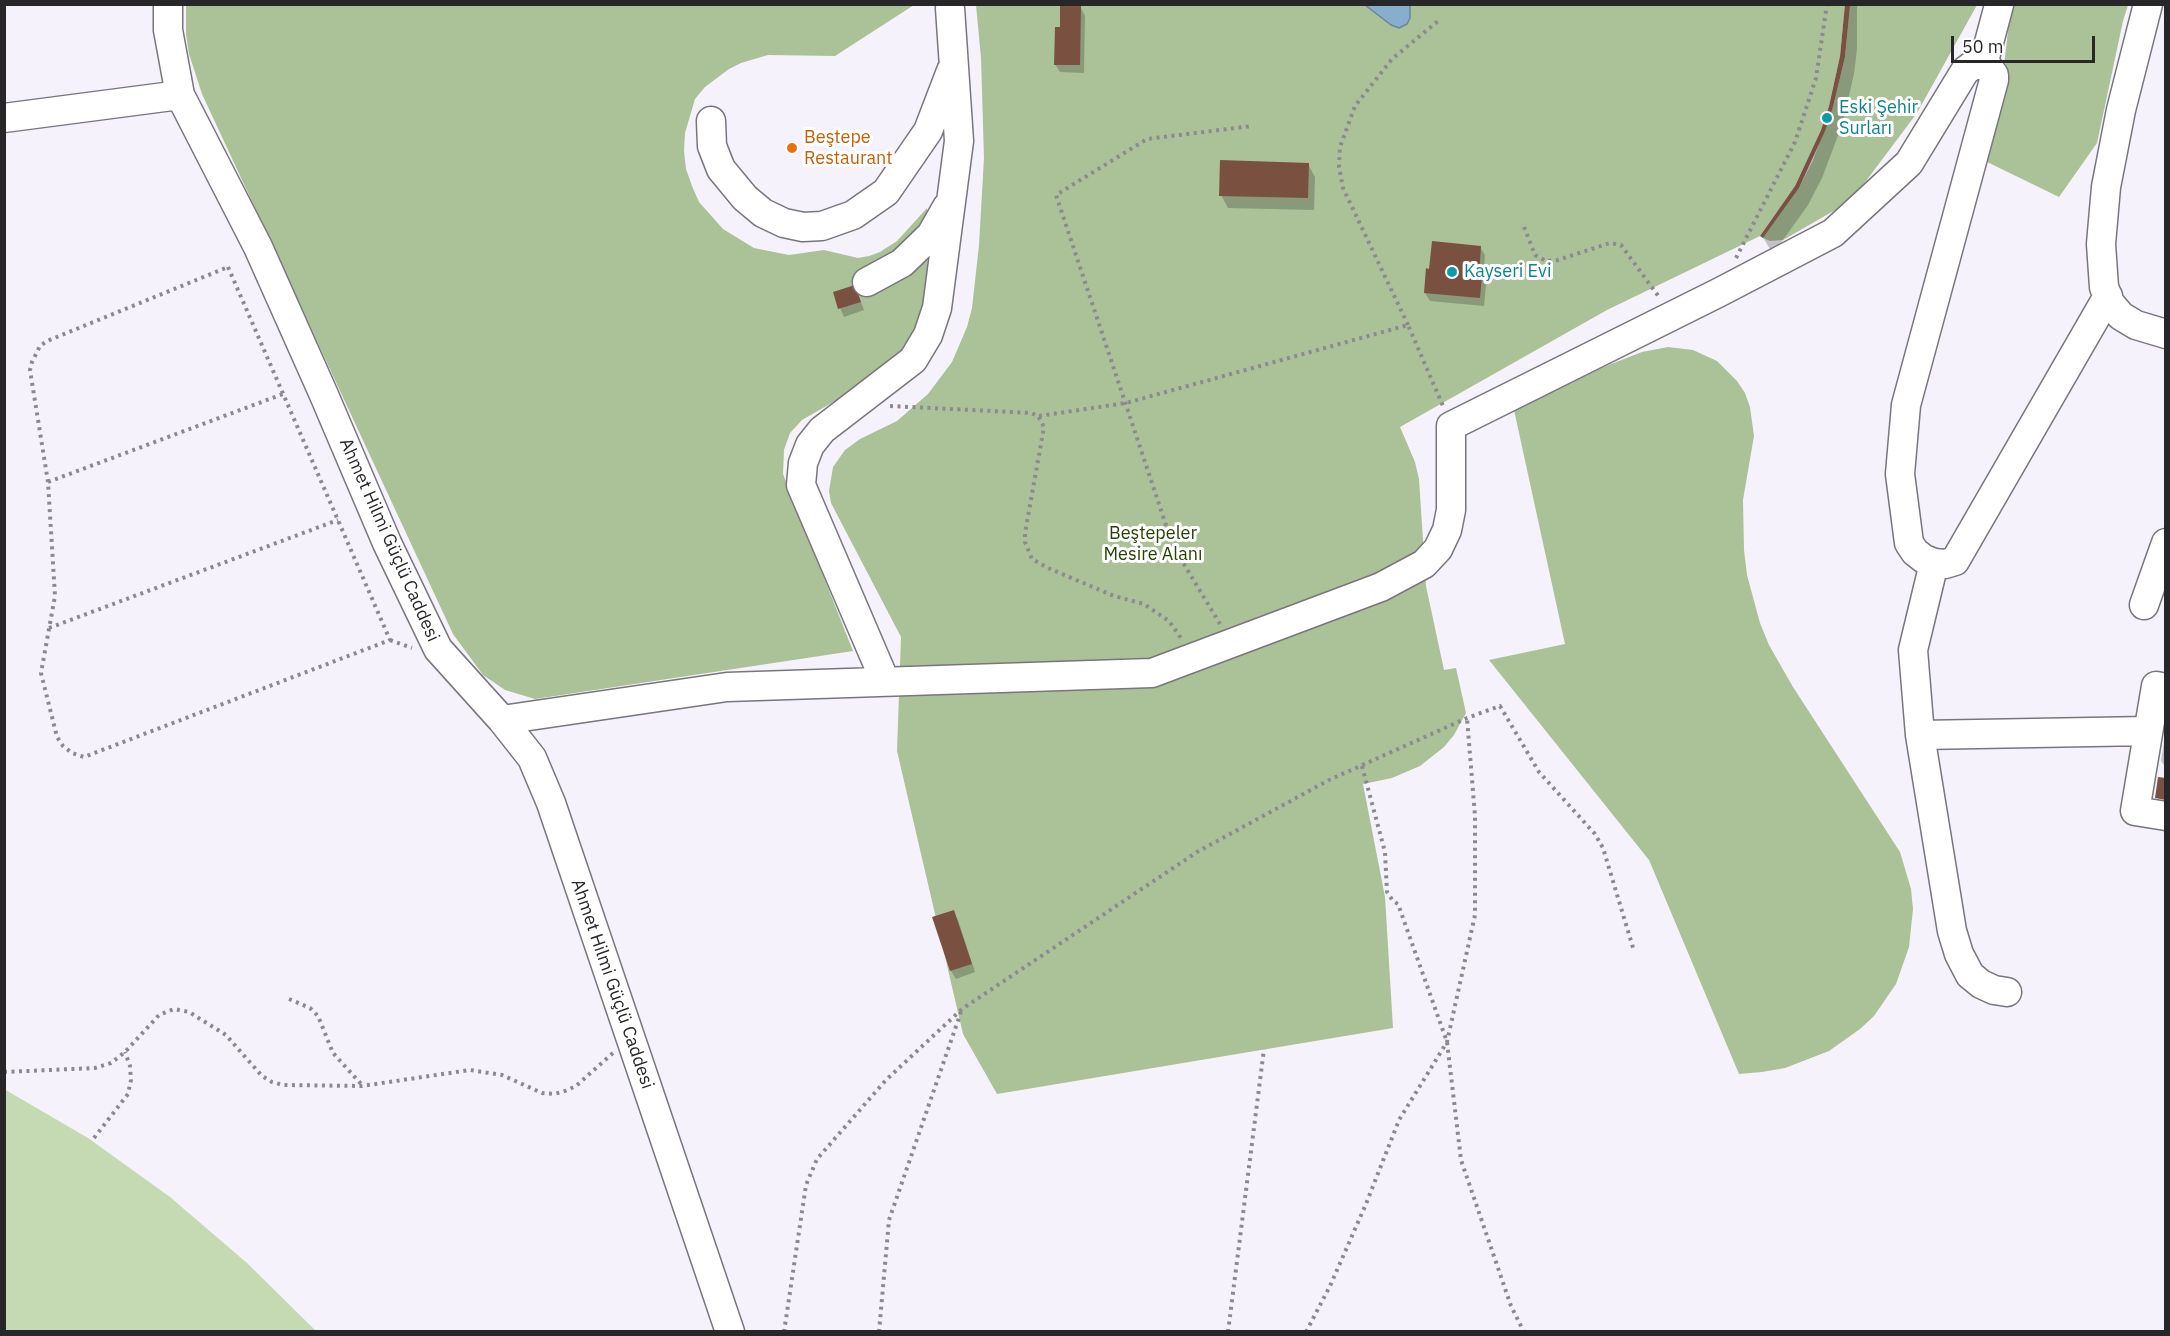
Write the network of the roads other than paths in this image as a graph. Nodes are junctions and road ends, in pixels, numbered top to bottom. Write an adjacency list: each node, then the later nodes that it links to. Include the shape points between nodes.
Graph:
1 (168, 4): 7 (street, Ahmet Hilmi Güçlü Caddesi, via 168,30)
2 (2148, 4): 12 (street, via 2106,187 2101,244)
3 (1998, 5): 6 (street)
4 (950, 8): 5 (street)
5 (954, 62): 9 (street, via 928,131 886,192 853,215 822,226 784,223 744,198 721,169 712,146); 10 (street, via 960,141)
6 (1983, 64): 15 (street, via 1991,70 1994,80 1906,405 1900,474 1909,543 1915,552); 17 (street, via 1965,71 1909,164 1833,233 1451,426 1451,510 1438,549 1424,564 1381,587 1152,673)
7 (180, 95): 8 (street); 19 (street, Ahmet Hilmi Güçlü Caddesi, via 258,247 387,543 438,649)
8 (4, 118)
9 (711, 121)
10 (951, 201): 11 (street, via 931,235 902,263); 17 (street, via 937,308 928,335 913,360 822,430 803,463 801,485)
11 (867, 282)
12 (2108, 296): 13 (street, via 2121,316); 15 (street, via 1955,561)
13 (2166, 334)
14 (2166, 543): 16 (street)
15 (1934, 563): 21 (street, via 1913,650)
16 (2144, 605)
17 (885, 681): 19 (street, via 727,687)
18 (2166, 688): 20 (street, via 2156,686)
19 (502, 720): 24 (street, Ahmet Hilmi Güçlü Caddesi, via 532,758 551,802)
20 (2148, 731): 21 (street); 22 (street, via 2135,811)
21 (1920, 735): 23 (street, via 1959,954 1970,975 1981,984)
22 (2166, 816)
23 (2007, 992)
24 (730, 1332)

